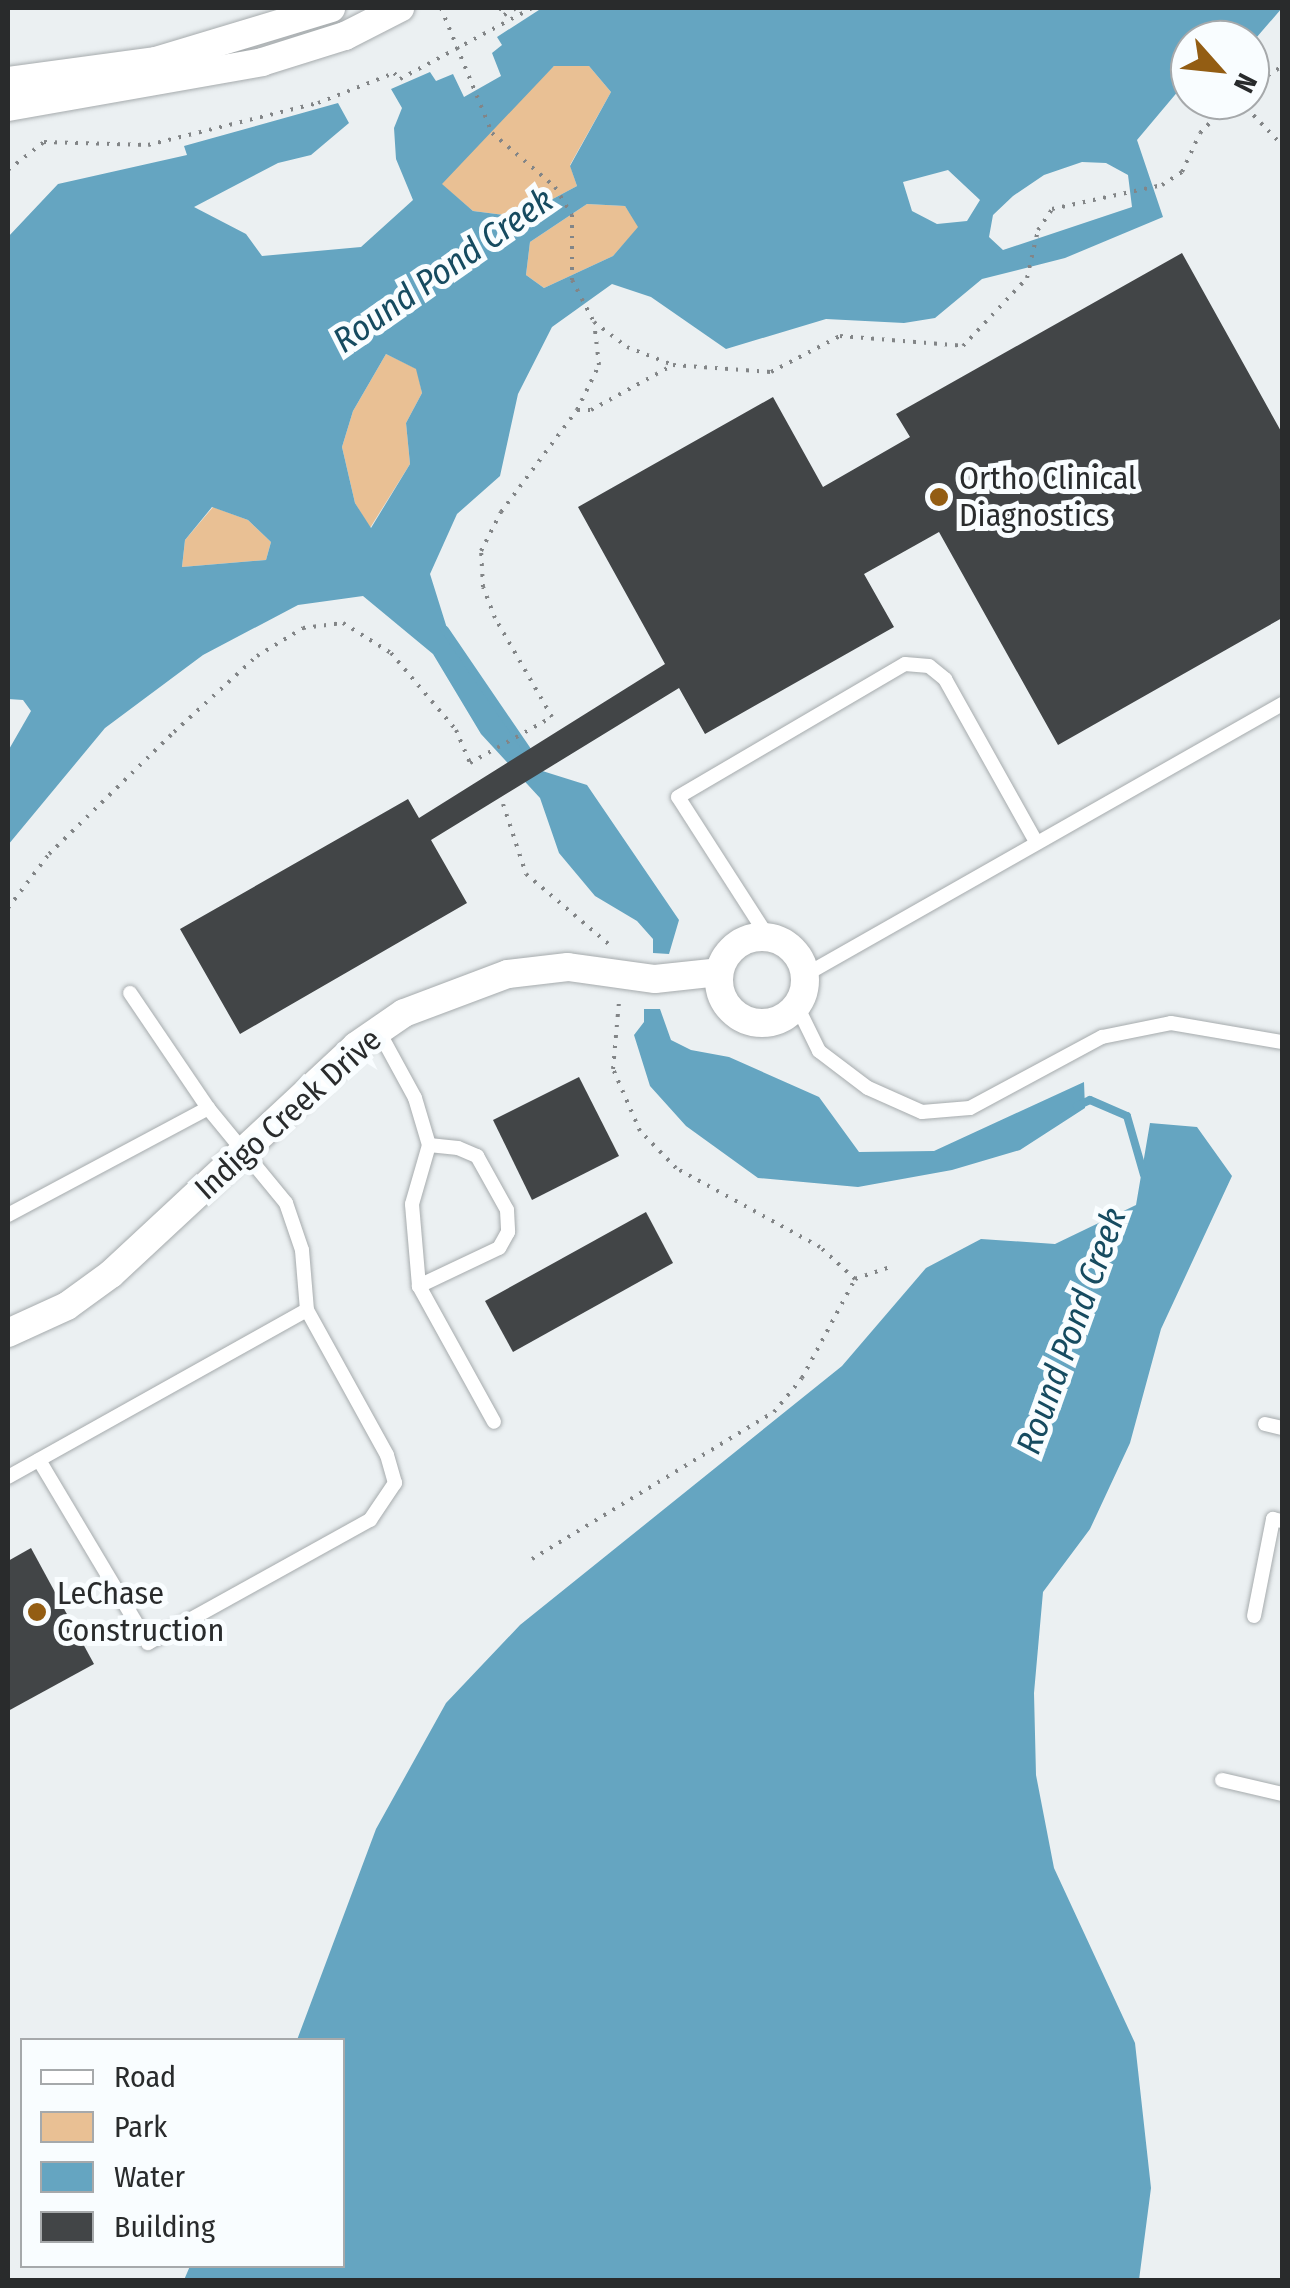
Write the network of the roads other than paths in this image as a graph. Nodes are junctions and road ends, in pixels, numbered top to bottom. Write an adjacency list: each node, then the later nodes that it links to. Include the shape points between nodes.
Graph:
1 (331, 8): 3 (street, via 156,61)
2 (400, 8): 4 (street, via 345,36 262,62)
3 (8, 80)
4 (8, 107)
5 (1282, 704): 6 (lane)
6 (1035, 840): 7 (lane, via 945,679 929,666 906,664 678,797); 9 (lane)
7 (768, 937): 8 (street, via 739,943); 9 (street, via 792,948)
8 (719, 972): 11 (street, via 724,1002 746,1021 772,1023); 12 (street, Indigo Creek Drive, via 622,976 568,967 508,974 456,989)
9 (806, 975): 11 (street)
10 (130, 993): 14 (lane)
11 (797, 1006): 13 (lane, via 819,1051 868,1088 922,1112 970,1108 1102,1037 1171,1023)
12 (378, 1030): 15 (lane, via 414,1098); 16 (street, Indigo Creek Drive)
13 (1282, 1042)
14 (208, 1108): 16 (lane); 17 (lane)
15 (429, 1146): 18 (lane, via 412,1204); 18 (lane, via 476,1156 507,1210 508,1232 499,1248)
16 (244, 1150): 19 (lane, via 286,1203 302,1250); 20 (street, Indigo Creek Drive, via 111,1274 67,1306)
17 (8, 1214)
18 (418, 1286): 21 (lane)
19 (306, 1310): 24 (lane); 24 (lane, via 387,1455 395,1483 370,1520 148,1643)
20 (8, 1333)
21 (494, 1422)
22 (1265, 1424): 23 (lane)
23 (1282, 1428)
24 (39, 1460): 25 (lane)
25 (8, 1476)
26 (1282, 1521): 27 (lane, via 1272,1519)
27 (1254, 1616)
28 (1222, 1780): 29 (lane)
29 (1282, 1794)

